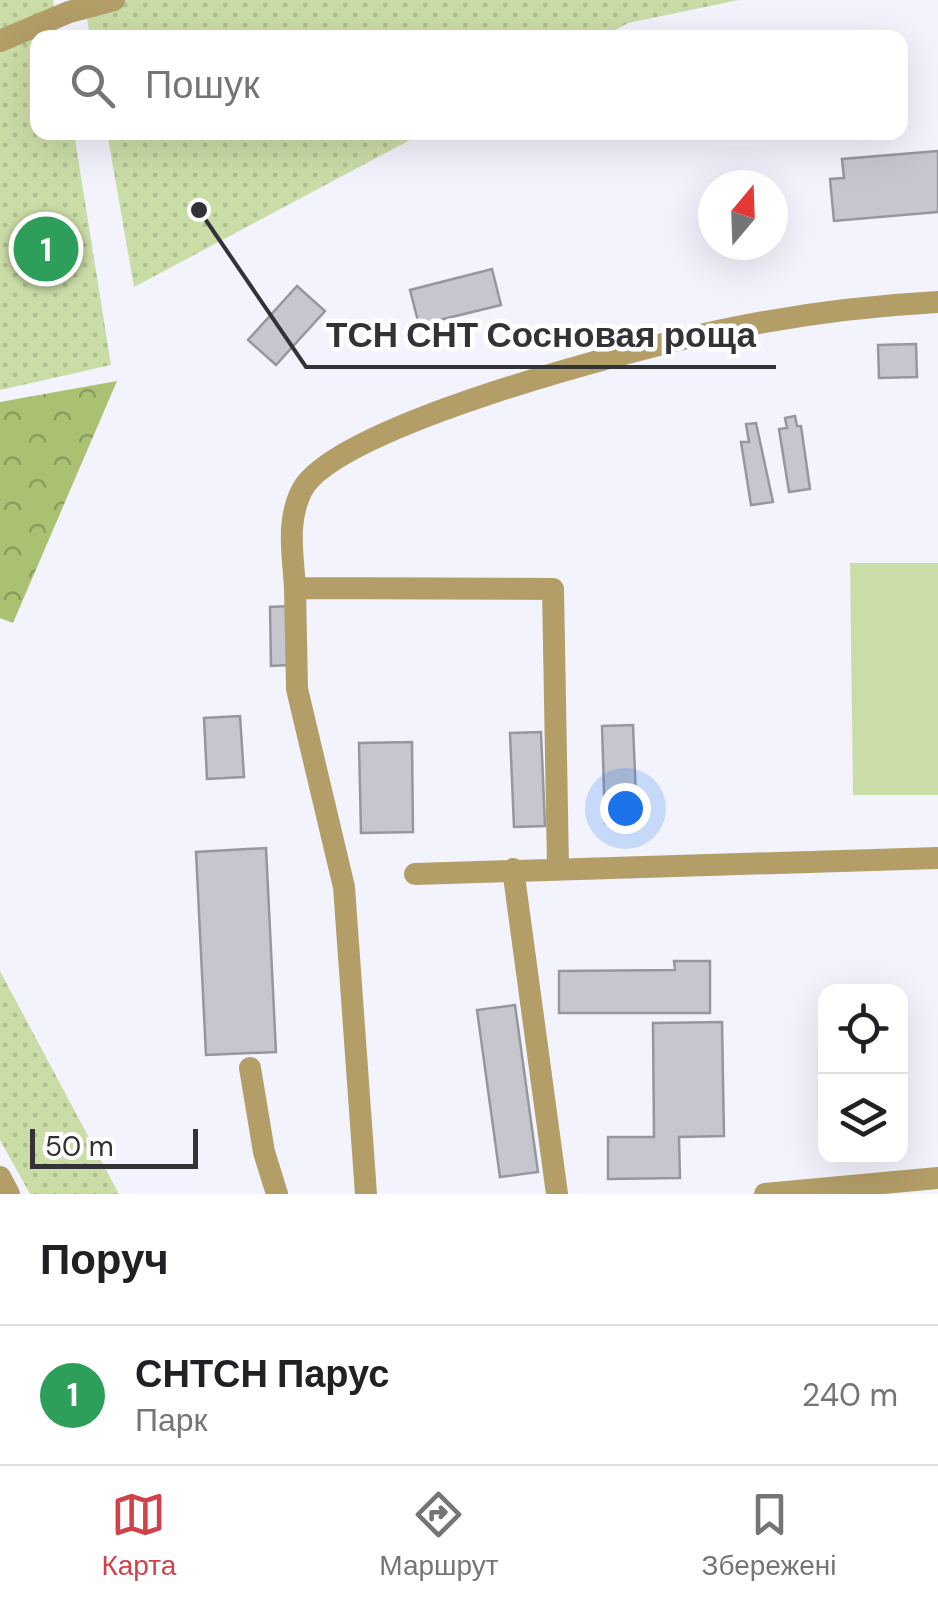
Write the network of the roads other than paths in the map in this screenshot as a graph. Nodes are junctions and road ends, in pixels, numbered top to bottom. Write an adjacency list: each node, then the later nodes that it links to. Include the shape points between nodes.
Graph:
1 (114, 0): 2 (street)
2 (68, 6): 3 (street)
3 (0, 42)
4 (938, 302): 5 (street, via 720,331 475,398 373,436 328,462 303,488 291,523)
5 (294, 588): 7 (street, via 553,589); 15 (street, via 297,689 344,887)
6 (938, 858): 7 (street)
7 (558, 867): 8 (street)
8 (513, 870): 9 (street); 16 (street)
9 (414, 874)
10 (250, 1068): 14 (street)
11 (0, 1177): 13 (street)
12 (938, 1178): 17 (street)
13 (9, 1194)
14 (277, 1194)
15 (366, 1194)
16 (557, 1194)
17 (765, 1194)

